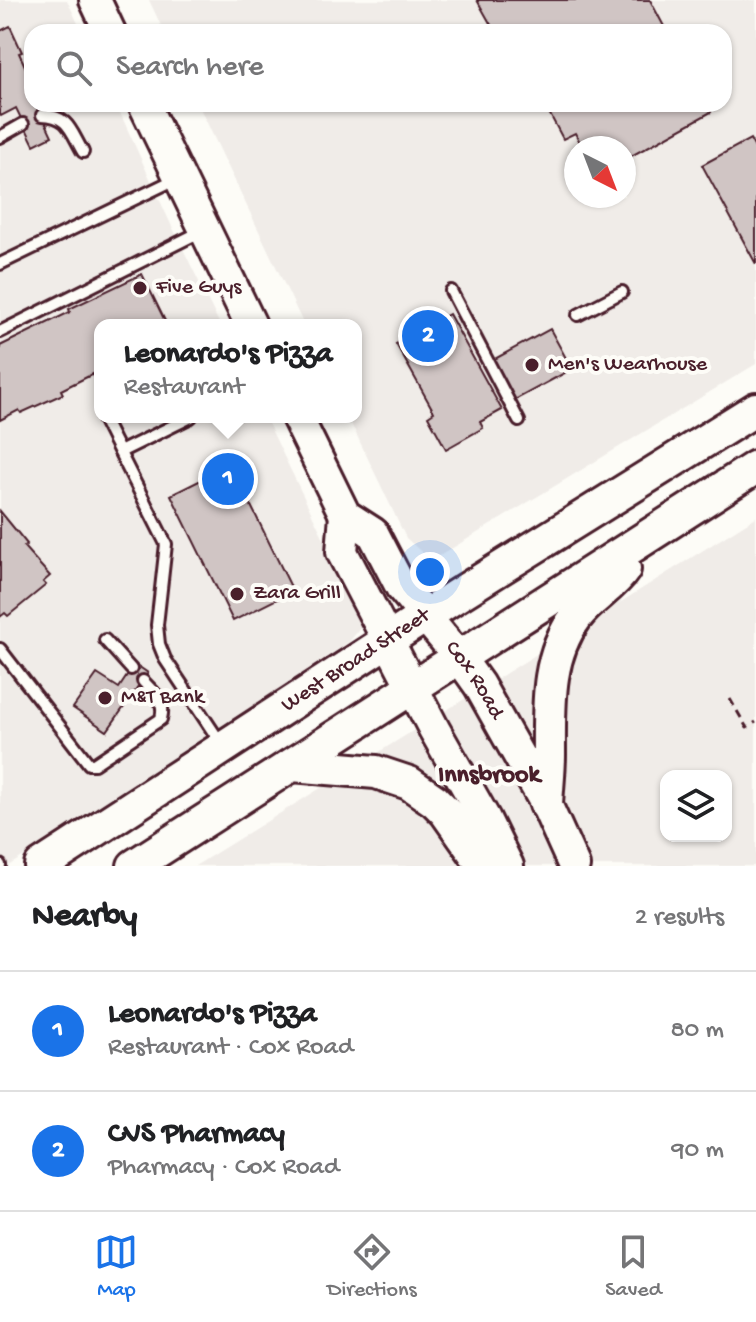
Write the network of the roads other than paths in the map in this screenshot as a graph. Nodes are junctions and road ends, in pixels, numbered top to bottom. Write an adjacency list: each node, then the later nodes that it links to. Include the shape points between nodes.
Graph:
1 (95, 0): 2 (main road)
2 (106, 24)
3 (148, 112): 8 (main road)
4 (42, 115): 7 (lane, via 65,121)
5 (23, 124): 6 (lane)
6 (0, 137)
7 (83, 152)
8 (178, 178): 9 (main road); 10 (lane)
9 (203, 230): 14 (main road); 15 (lane)
10 (0, 264)
11 (451, 291): 17 (lane)
12 (622, 292): 13 (lane)
13 (578, 315)
14 (248, 319)
15 (0, 332)
16 (756, 409): 25 (main road, West Broad Street)
17 (519, 421)
18 (105, 423): 21 (lane)
19 (179, 423): 21 (lane)
20 (300, 423): 23 (main road, Cox Road)
21 (120, 452): 33 (lane, via 166,544 159,644)
22 (756, 467): 24 (main road)
23 (345, 515): 25 (main road, Cox Road, via 373,533 401,587); 27 (main road, Cox Road, via 342,552)
24 (645, 539): 29 (main road); 35 (main road, via 621,573 576,616 555,660)
25 (425, 616): 27 (main road, West Broad Street); 29 (main road, Cox Road)
26 (105, 640): 30 (lane)
27 (388, 640): 32 (main road, Cox Road); 33 (main road, West Broad Street)
28 (0, 649): 31 (lane, via 89,764 161,719 161,700)
29 (459, 657): 32 (main road); 35 (main road, Cox Road)
30 (131, 669)
31 (143, 681)
32 (413, 687): 34 (main road); 39 (main road, Cox Road)
33 (223, 747): 36 (main road, West Broad Street)
34 (292, 765): 37 (main road); 38 (main road, via 376,772 409,783 446,812)
35 (546, 804): 40 (main road, Cox Road)
36 (41, 866)
37 (134, 866)
38 (484, 866)
39 (508, 866)
40 (574, 866)

